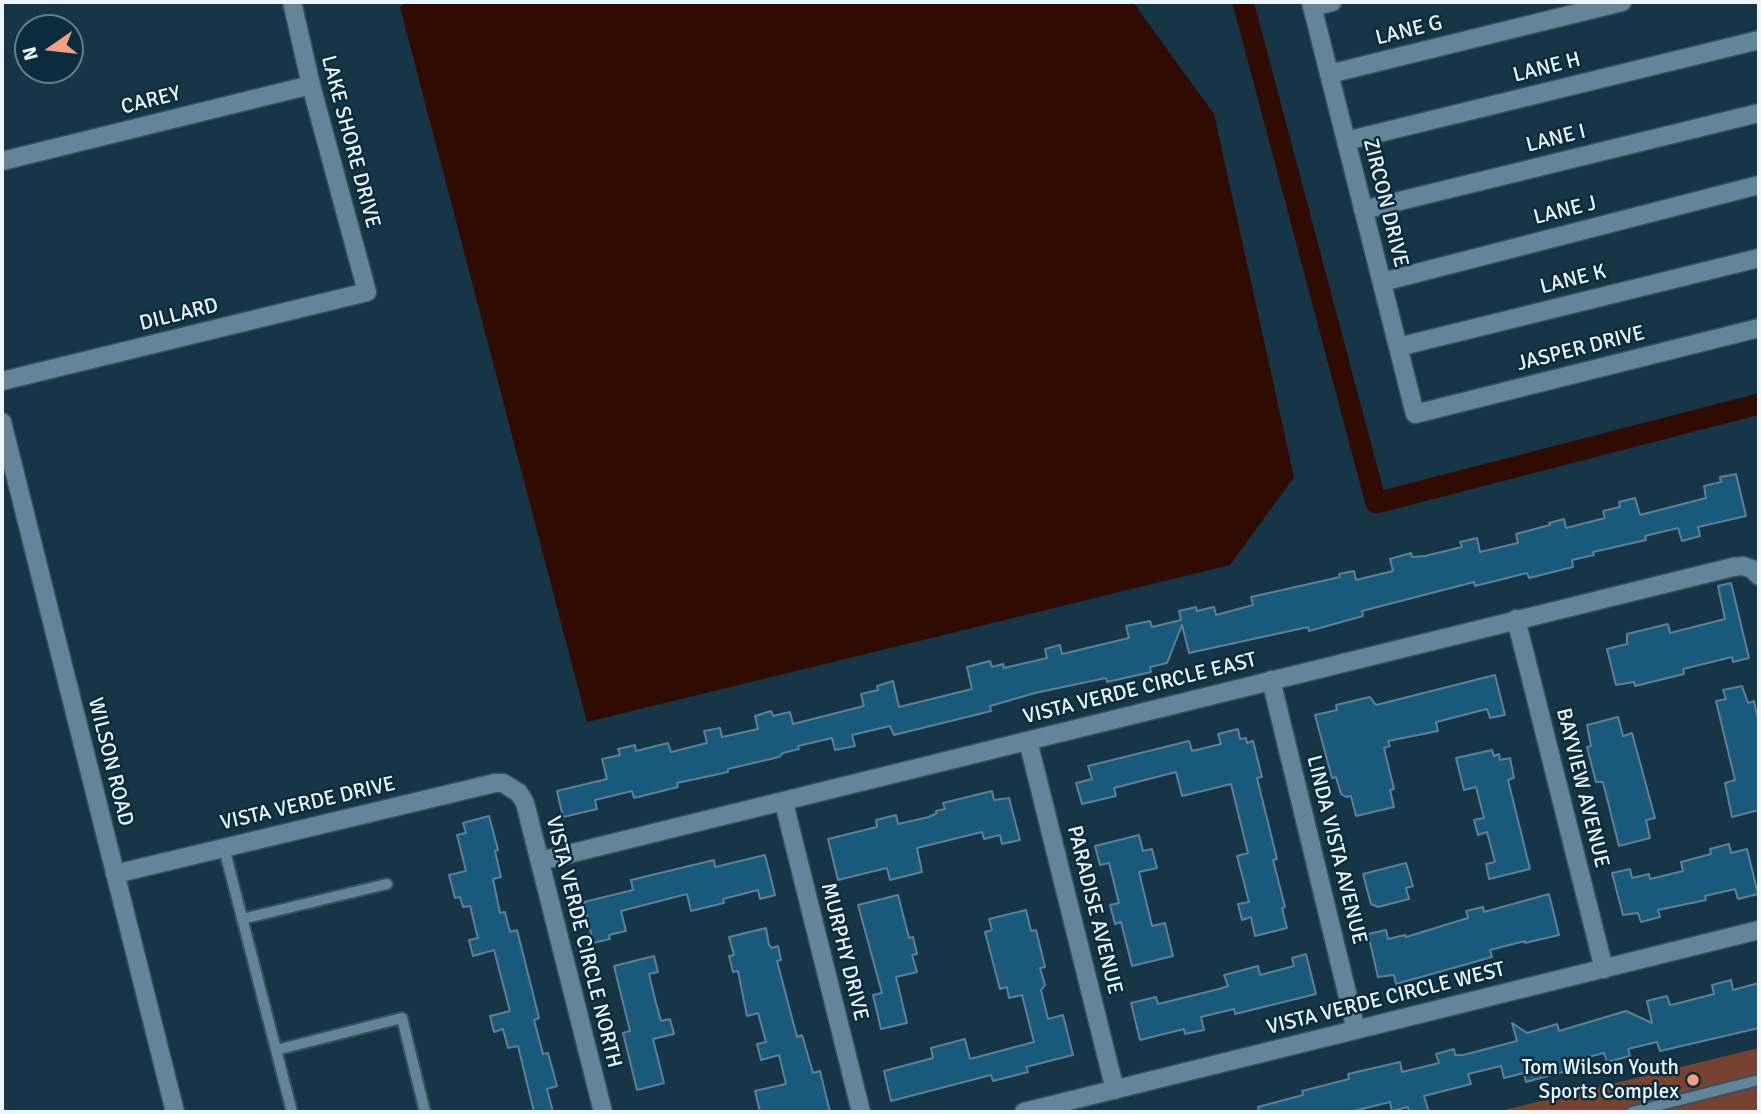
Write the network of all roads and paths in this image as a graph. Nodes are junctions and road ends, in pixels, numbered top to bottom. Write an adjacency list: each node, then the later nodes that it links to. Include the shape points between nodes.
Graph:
1 (292, 2): 7 (street, LAKE SHORE DRIVE)
2 (1332, 2): 4 (street)
3 (1622, 2): 6 (street, LANE G)
4 (1312, 4): 6 (street, ZIRCON DRIVE)
5 (1759, 40): 9 (street, LANE H)
6 (1329, 74): 9 (street, ZIRCON DRIVE)
7 (311, 85): 10 (street, CAREY); 15 (street, LAKE SHORE DRIVE)
8 (1759, 113): 12 (street, LANE I)
9 (1346, 141): 12 (street, ZIRCON DRIVE)
10 (2, 162)
11 (1759, 185): 14 (street, LANE J)
12 (1363, 210): 14 (street, ZIRCON DRIVE)
13 (1759, 258): 17 (street, LANE K)
14 (1382, 282): 17 (street, ZIRCON DRIVE)
15 (367, 292): 18 (street, DILLARD)
16 (1759, 328): 19 (street, JASPER DRIVE)
17 (1398, 348): 19 (street, ZIRCON DRIVE)
18 (2, 381)
19 (1415, 414)
20 (2, 422): 29 (street, WILSON ROAD)
21 (1756, 572): 22 (street, VISTA VERDE CIRCLE EAST, via 1733,567)
22 (1516, 619): 23 (street, VISTA VERDE CIRCLE EAST); 33 (street, BAYVIEW AVENUE)
23 (1271, 680): 24 (street, VISTA VERDE CIRCLE EAST); 34 (street, LINDA VISTA AVENUE)
24 (1028, 741): 26 (street, VISTA VERDE CIRCLE EAST); 37 (street, PARADISE AVENUE)
25 (511, 787): 27 (street, VISTA VERDE DRIVE, via 495,783); 28 (street, VISTA VERDE CIRCLE NORTH, via 524,803)
26 (784, 803): 28 (street, VISTA VERDE CIRCLE EAST); 42 (street, MURPHY DRIVE)
27 (224, 848): 29 (street, VISTA VERDE DRIVE); 31 (lane)
28 (540, 861): 41 (street, VISTA VERDE CIRCLE NORTH)
29 (115, 874): 38 (street, WILSON ROAD)
30 (387, 884): 31 (lane)
31 (242, 919): 35 (lane)
32 (1759, 930): 33 (street, VISTA VERDE CIRCLE WEST)
33 (1604, 969): 34 (street, VISTA VERDE CIRCLE WEST)
34 (1356, 1030): 37 (street, VISTA VERDE CIRCLE WEST)
35 (276, 1050): 39 (lane); 40 (lane, via 402,1018)
36 (1759, 1080): 44 (lane)
37 (1115, 1090): 43 (street, VISTA VERDE CIRCLE WEST)
38 (175, 1112)
39 (292, 1112)
40 (425, 1112)
41 (603, 1112)
42 (861, 1112)
43 (1024, 1112)
44 (1632, 1112)

